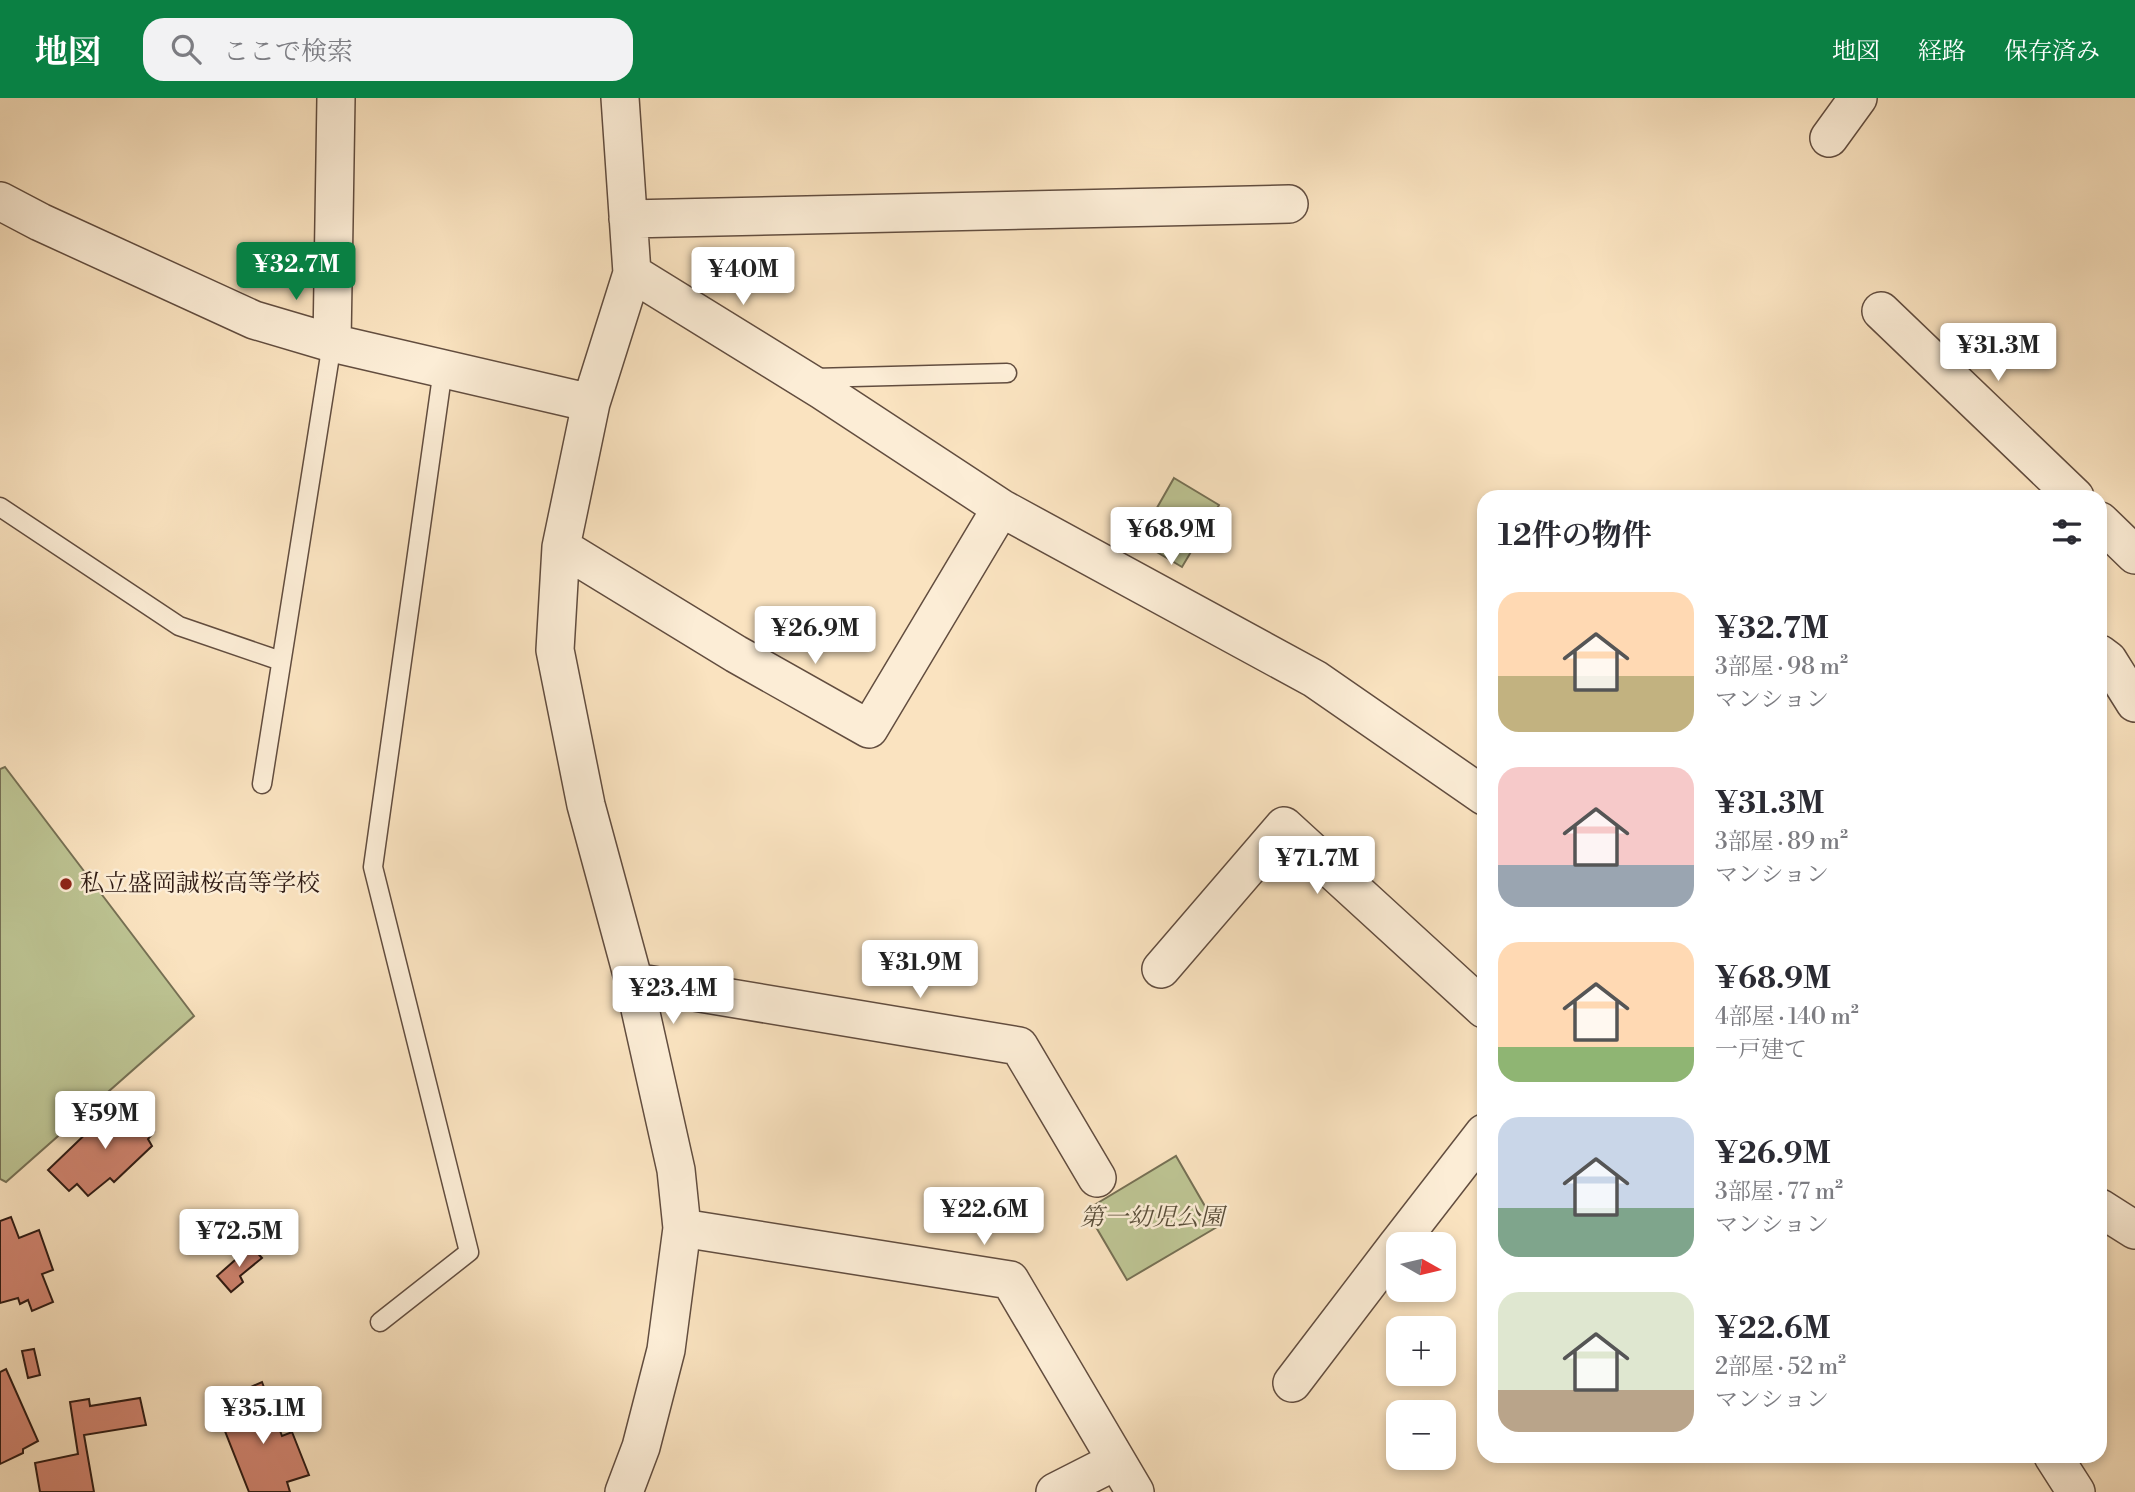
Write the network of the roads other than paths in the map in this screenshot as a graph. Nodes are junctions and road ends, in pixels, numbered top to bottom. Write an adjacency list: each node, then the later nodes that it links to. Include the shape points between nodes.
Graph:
1 (336, 98): 10 (street)
2 (620, 98): 7 (street)
3 (1857, 98): 4 (street)
4 (1829, 138)
5 (0, 201): 10 (street, via 254,320)
6 (1289, 204): 7 (street)
7 (628, 219): 8 (street)
8 (632, 273): 13 (street); 14 (street)
9 (1881, 311): 15 (street)
10 (332, 343): 11 (street); 22 (lane)
11 (443, 369): 14 (street); 36 (lane, via 373,867 469,1251)
12 (1007, 373): 13 (lane)
13 (804, 379): 17 (street)
14 (591, 402): 19 (street)
15 (2068, 490)
16 (0, 507): 22 (lane, via 179,626)
17 (1001, 508): 19 (street, via 869,729); 25 (street, via 1315,679)
18 (2107, 528): 20 (street)
19 (561, 547): 27 (street, via 555,650 586,805)
20 (2135, 555)
21 (2107, 659): 23 (street)
22 (281, 661): 24 (lane)
23 (2135, 703)
24 (262, 784)
25 (1477, 791)
26 (1161, 969): 28 (street, via 1284,827)
27 (634, 982): 30 (street, via 1020,1046); 32 (street, via 676,1170)
28 (1477, 1003)
29 (1477, 1142): 34 (street)
30 (1097, 1178)
31 (2107, 1212): 33 (street)
32 (682, 1228): 38 (street, via 1010,1280); 39 (street, via 666,1350 641,1447)
33 (2135, 1230)
34 (1407, 1232)
35 (1386, 1260): 37 (street)
36 (380, 1322)
37 (1292, 1383)
38 (1116, 1461): 40 (street); 41 (street)
39 (624, 1492)
40 (1055, 1492)
41 (1135, 1492)

